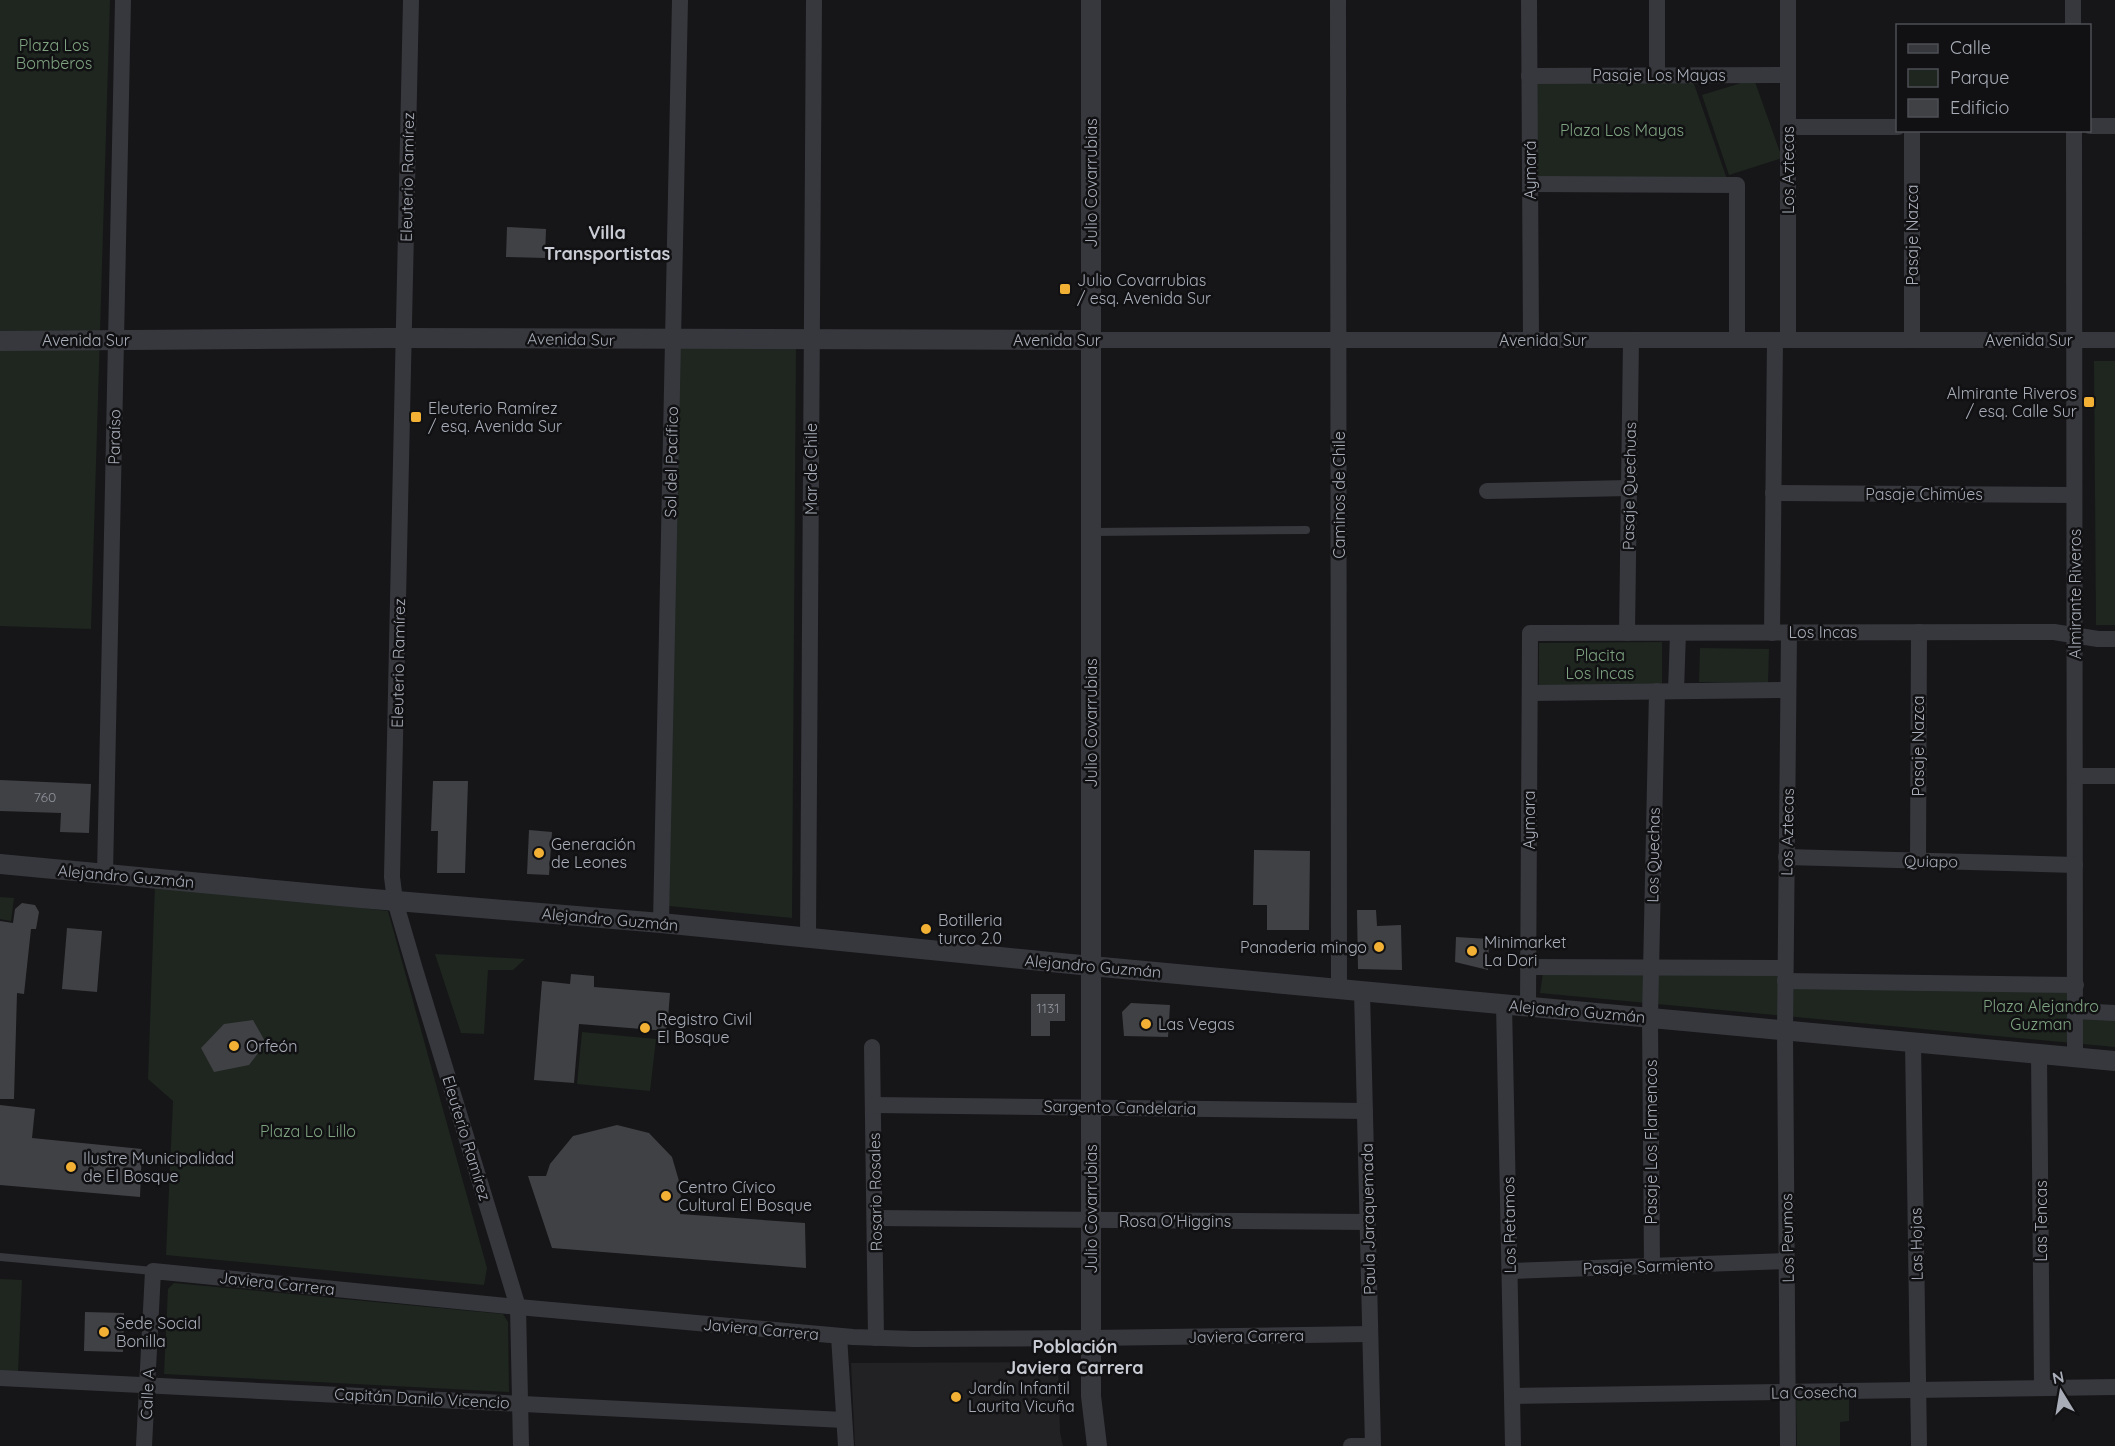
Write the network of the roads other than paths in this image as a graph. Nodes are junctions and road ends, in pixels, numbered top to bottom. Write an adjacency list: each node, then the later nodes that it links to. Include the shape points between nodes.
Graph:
1 (123, 0): 24 (street, Paraíso)
2 (411, 0): 22 (street, Eleuterio Ramírez)
3 (680, 0): 25 (street, Sol del Pacífico)
4 (814, 0): 26 (street, Mar de Chile)
5 (1091, 0): 27 (street, Julio Covarrubias)
6 (1338, 0): 28 (street, Caminos de Chile)
7 (1529, 0): 14 (street, Aymará)
8 (1657, 0): 12 (street)
9 (1788, 0): 13 (street, Los Aztecas)
10 (2073, 0): 11 (street)
11 (2073, 24)
12 (1657, 75): 13 (street, Pasaje Los Mayas); 14 (street, Pasaje Los Mayas)
13 (1788, 75): 17 (street, Los Aztecas)
14 (1529, 76): 21 (street, Aymará)
15 (2091, 126): 16 (street)
16 (2115, 126)
17 (1788, 127): 18 (street); 32 (street, Los Aztecas)
18 (1896, 127)
19 (1912, 132): 33 (street, Pasaje Nazca)
20 (2074, 132): 34 (street, Almirante Riveros)
21 (1530, 184): 29 (street, Aymará); 31 (street, via 1737,184)
22 (404, 338): 24 (street, Avenida Sur); 25 (street, Avenida Sur); 61 (street, Eleuterio Ramírez, via 392,877)
23 (0, 340): 24 (street, Avenida Sur)
24 (116, 340): 60 (street, Paraíso)
25 (673, 340): 26 (street, Avenida Sur); 62 (street, Sol del Pacífico)
26 (812, 340): 27 (street, Avenida Sur); 63 (street, Mar de Chile)
27 (1091, 340): 28 (street, Avenida Sur); 41 (street, Julio Covarrubias)
28 (1339, 340): 29 (street, Avenida Sur); 69 (street, Caminos de Chile)
29 (1531, 340): 30 (street, Avenida Sur)
30 (1631, 340): 31 (street, Avenida Sur); 36 (street, Pasaje Quechuas)
31 (1737, 340): 32 (street, Avenida Sur)
32 (1781, 340): 33 (street, Avenida Sur); 38 (street, Los Aztecas)
33 (1912, 340): 34 (street, Avenida Sur)
34 (2074, 340): 35 (street, Avenida Sur); 39 (street, Almirante Riveros)
35 (2115, 340)
36 (1629, 488): 37 (street); 44 (street, Pasaje Quechuas)
37 (1487, 492)
38 (1773, 493): 39 (street, Pasaje Chimúes); 46 (street, Los Aztecas)
39 (2074, 495): 48 (street, Almirante Riveros)
40 (1306, 530): 41 (lane)
41 (1091, 532): 64 (street, Julio Covarrubias)
42 (1919, 632): 47 (street, Los Incas); 48 (street, Los Incas); 57 (street, Pasaje Nazca)
43 (1530, 633): 44 (street, Los Incas); 53 (street, Aymara)
44 (1627, 633): 45 (street, Los Incas)
45 (1678, 633): 46 (street, Los Incas); 52 (street)
46 (1772, 633): 47 (street, Los Incas)
47 (1789, 633): 50 (street, Los Aztecas)
48 (2075, 635): 49 (street, Los Incas); 54 (street, Almirante Riveros)
49 (2115, 639)
50 (1788, 690): 52 (street); 56 (street, Los Aztecas)
51 (1657, 691): 52 (street); 53 (street); 65 (street, Los Quechas)
52 (1676, 691)
53 (1530, 693): 66 (street, Aymara)
54 (2075, 776): 55 (street); 59 (street, Almirante Riveros)
55 (2115, 776)
56 (1786, 857): 57 (street, Quiapo); 67 (street, Los Aztecas)
57 (1918, 861): 59 (street, Quiapo)
58 (0, 864): 60 (street, Alejandro Guzmán)
59 (2075, 864): 68 (street, Almirante Riveros)
60 (105, 874): 61 (street, Alejandro Guzmán)
61 (395, 901): 62 (street, Alejandro Guzmán); 93 (street, Eleuterio Ramírez)
62 (661, 923): 63 (street, Alejandro Guzmán)
63 (808, 938): 64 (street, Alejandro Guzmán)
64 (1091, 966): 69 (street, Alejandro Guzmán); 83 (street, Julio Covarrubias)
65 (1651, 966): 66 (street); 67 (street); 75 (street, Los Quechas)
66 (1528, 967): 72 (street, Aymara)
67 (1785, 975): 68 (street); 76 (street, Los Aztecas)
68 (2076, 985): 73 (street, Almirante Riveros)
69 (1339, 989): 70 (street, Alejandro Guzmán)
70 (1362, 991): 71 (street, Alejandro Guzmán); 84 (street, Paula Jaraquemada)
71 (1504, 1004): 72 (street, Alejandro Guzmán); 92 (street, Los Retamos)
72 (1528, 1007): 75 (street, Alejandro Guzmán)
73 (2075, 1011): 74 (street); 80 (street, Almirante Riveros)
74 (2115, 1013)
75 (1650, 1018): 76 (street, Alejandro Guzmán); 90 (street, Pasaje Los Flamencos)
76 (1785, 1031): 77 (street, Alejandro Guzmán); 89 (street, Los Peumos)
77 (1913, 1042): 79 (street, Alejandro Guzmán); 102 (street, Las Hojas)
78 (872, 1047): 82 (street, Rosario Rosales)
79 (2039, 1054): 80 (street, Alejandro Guzmán); 101 (street, Las Tencas)
80 (2075, 1058): 81 (street, Alejandro Guzmán)
81 (2115, 1061)
82 (874, 1105): 83 (street, Sargento Candelaria); 85 (street, Rosario Rosales)
83 (1091, 1107): 84 (street, Sargento Candelaria); 86 (street, Julio Covarrubias)
84 (1365, 1111): 87 (street, Paula Jaraquemada)
85 (875, 1218): 86 (street, Rosa O'Higgins); 96 (street, Rosario Rosales)
86 (1091, 1220): 87 (street, Rosa O'Higgins); 97 (street, Julio Covarrubias)
87 (1368, 1222): 94 (street, Paula Jaraquemada)
88 (0, 1257): 91 (lane)
89 (1787, 1261): 90 (street, Pasaje Sarmiento); 103 (street, Los Peumos)
90 (1652, 1266): 92 (street, Pasaje Sarmiento)
91 (153, 1271): 93 (street, Javiera Carrera); 99 (street, Calle A)
92 (1510, 1271): 104 (street, Los Retamos)
93 (518, 1307): 95 (street, Javiera Carrera); 105 (street, Eleuterio Ramírez)
94 (1370, 1334): 97 (street, Javiera Carrera); 112 (street, Paula Jaraquemada)
95 (838, 1336): 96 (street, Javiera Carrera); 106 (street)
96 (876, 1338): 97 (street, Javiera Carrera)
97 (1091, 1338): 110 (street, Julio Covarrubias)
98 (0, 1378): 99 (street, Capitán Danilo Vicencio)
99 (147, 1385): 105 (street, Capitán Danilo Vicencio); 107 (street, Calle A)
100 (2115, 1387): 101 (street, La Cosecha)
101 (2042, 1388): 102 (street, La Cosecha)
102 (1919, 1390): 103 (street, La Cosecha); 115 (street, Las Hojas)
103 (1788, 1392): 104 (street, La Cosecha); 114 (street, Los Peumos)
104 (1512, 1396): 113 (street, Los Retamos)
105 (520, 1403): 106 (street, Capitán Danilo Vicencio); 108 (street, Eleuterio Ramírez)
106 (844, 1420): 109 (street)
107 (144, 1446)
108 (521, 1446)
109 (846, 1446)
110 (1096, 1446)
111 (1351, 1446): 112 (street)
112 (1373, 1446)
113 (1513, 1446)
114 (1788, 1446)
115 (1919, 1446)

